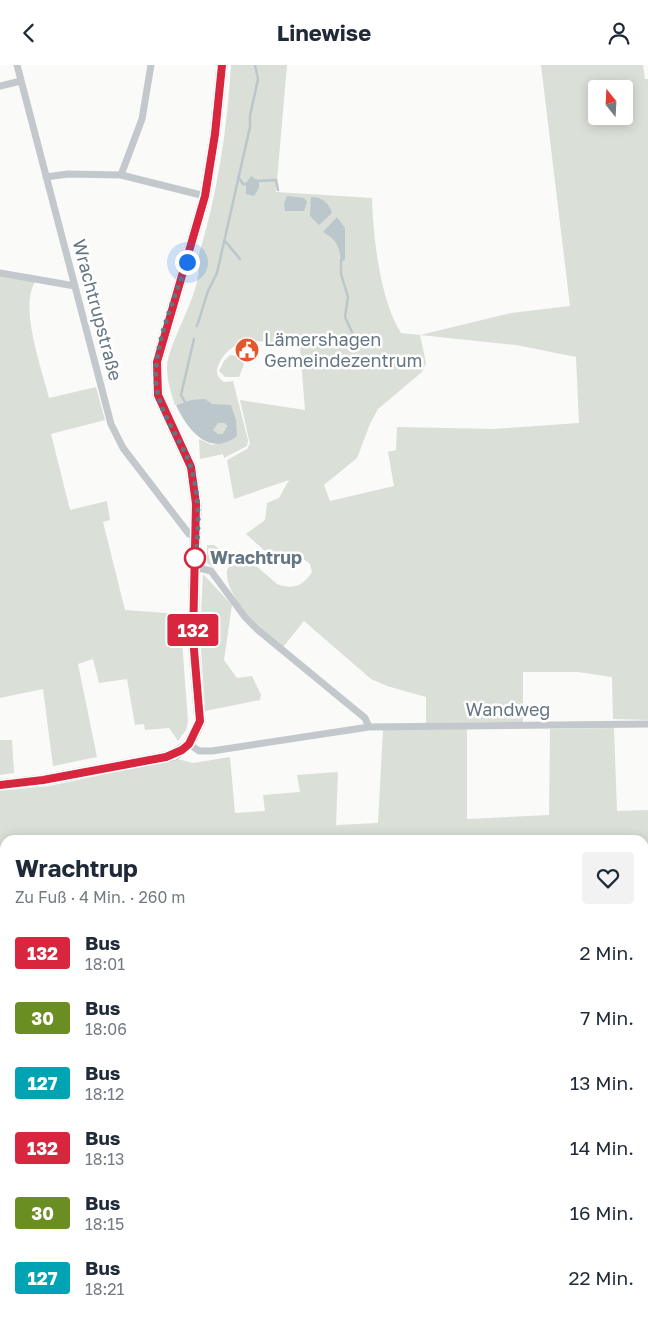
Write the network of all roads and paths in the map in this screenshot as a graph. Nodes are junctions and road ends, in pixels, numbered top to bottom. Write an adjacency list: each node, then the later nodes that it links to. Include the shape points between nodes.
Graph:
1 (17, 65): 4 (street, Wrachtrupstraße)
2 (151, 65): 6 (street, via 142,119)
3 (222, 65): 8 (main road)
4 (21, 81): 5 (street); 7 (street, Wrachtrupstraße)
5 (0, 86)
6 (121, 175): 7 (street); 8 (street)
7 (46, 177): 10 (street, Wrachtrupstraße)
8 (205, 196): 11 (main road, via 160,347 156,373 162,406 193,475)
9 (0, 273): 10 (street)
10 (75, 286): 11 (street, Wrachtrupstraße, via 115,436 189,534)
11 (196, 537): 12 (main road)
12 (195, 567): 14 (street, via 212,571 258,630 365,718); 15 (main road, via 193,645 200,721)
13 (648, 724): 14 (street, Wandweg)
14 (369, 727): 15 (street, Wandweg, via 212,751 199,751)
15 (189, 744): 16 (main road, via 174,755 149,761)
16 (0, 785)

